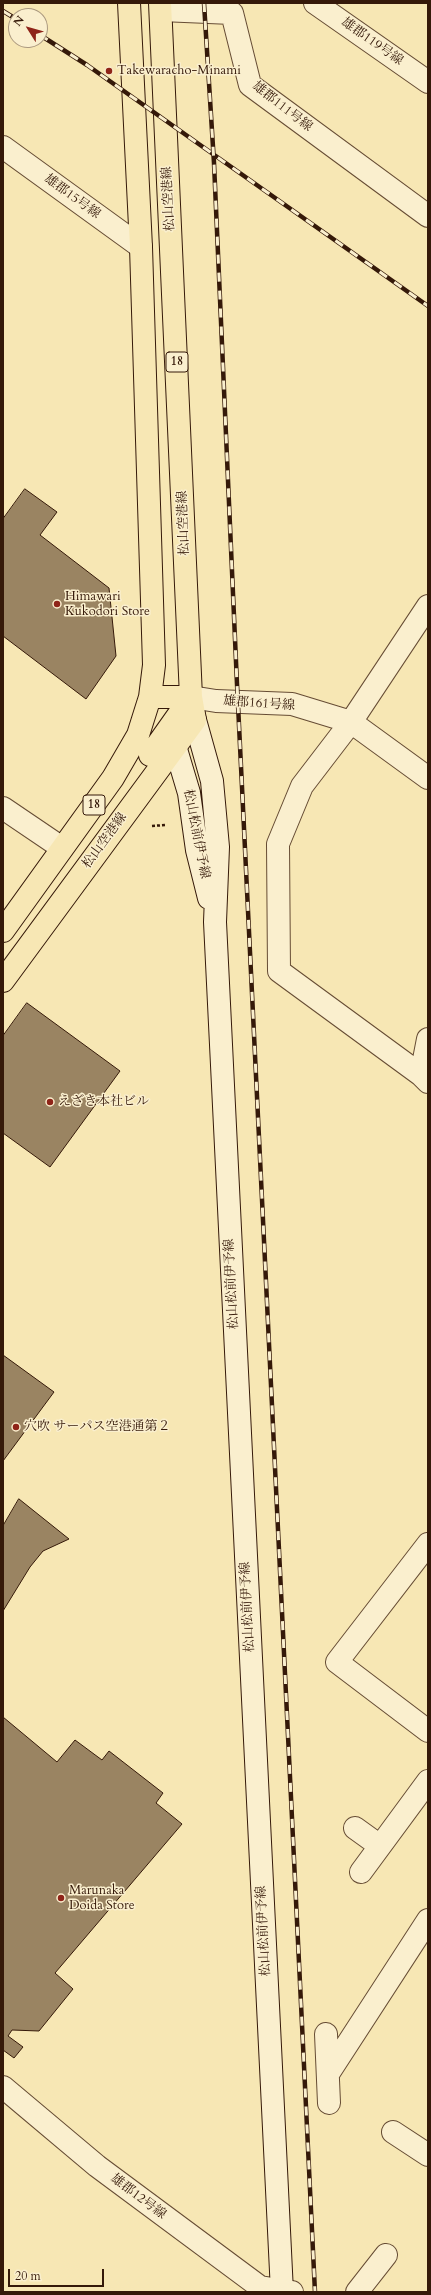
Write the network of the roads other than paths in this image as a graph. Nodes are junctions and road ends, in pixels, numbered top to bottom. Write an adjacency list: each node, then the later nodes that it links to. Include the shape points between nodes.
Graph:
1 (315, 3): 5 (street, 雄郡119号線)
2 (161, 6): 3 (main road); 4 (street, 雄郡111号線); 9 (main road, 松山空港線 / 18)
3 (129, 7): 8 (main road)
4 (232, 8): 7 (street, 雄郡111号線, via 250,85)
5 (428, 82)
6 (3, 147): 8 (street, 雄郡15号線)
7 (428, 216)
8 (141, 247): 9 (main road); 11 (main road)
9 (172, 258): 12 (main road, 松山空港線 / 18)
10 (428, 606): 14 (street)
11 (156, 697): 12 (main road); 15 (main road); 21 (main road, 松山空港線 / 18)
12 (191, 697): 13 (main road, 松山空港線 / 18); 14 (street, 雄郡161号線, via 216,701 292,704); 15 (main road)
13 (195, 720): 15 (main road); 18 (street, 松山松前伊予線)
14 (351, 722): 17 (street, 雄郡161号線); 27 (street, via 302,786 278,844 279,971)
15 (173, 746): 16 (main road, 18, via 156,758); 18 (street, via 198,764); 19 (street, 松山松前伊予線)
16 (142, 778): 19 (street, via 169,775 180,780); 21 (main road, 18)
17 (428, 778)
18 (212, 782): 22 (street, 松山松前伊予線, via 218,847)
19 (189, 792): 22 (street, 松山松前伊予線, via 197,850)
20 (3, 808): 21 (street)
21 (75, 856): 23 (main road, 松山空港線 / 18); 24 (main road, 18); 25 (main road, 松山空港線 / 18)
22 (215, 922): 42 (street, 松山松前伊予線)
23 (3, 931)
24 (3, 955)
25 (3, 980)
26 (428, 1038): 27 (street)
27 (425, 1078)
28 (428, 1544): 29 (street, via 337,1662)
29 (428, 1731)
30 (428, 1781): 32 (street)
31 (355, 1828): 32 (street)
32 (380, 1846): 33 (street)
33 (361, 1872)
34 (428, 1920): 36 (street)
35 (326, 2034): 36 (street)
36 (328, 2074): 38 (street)
37 (3, 2087): 42 (street, 雄郡12号線, via 97,2166 260,2287)
38 (329, 2103)
39 (393, 2132): 40 (street)
40 (428, 2154)
41 (386, 2255): 43 (street)
42 (285, 2291)
43 (357, 2292)

